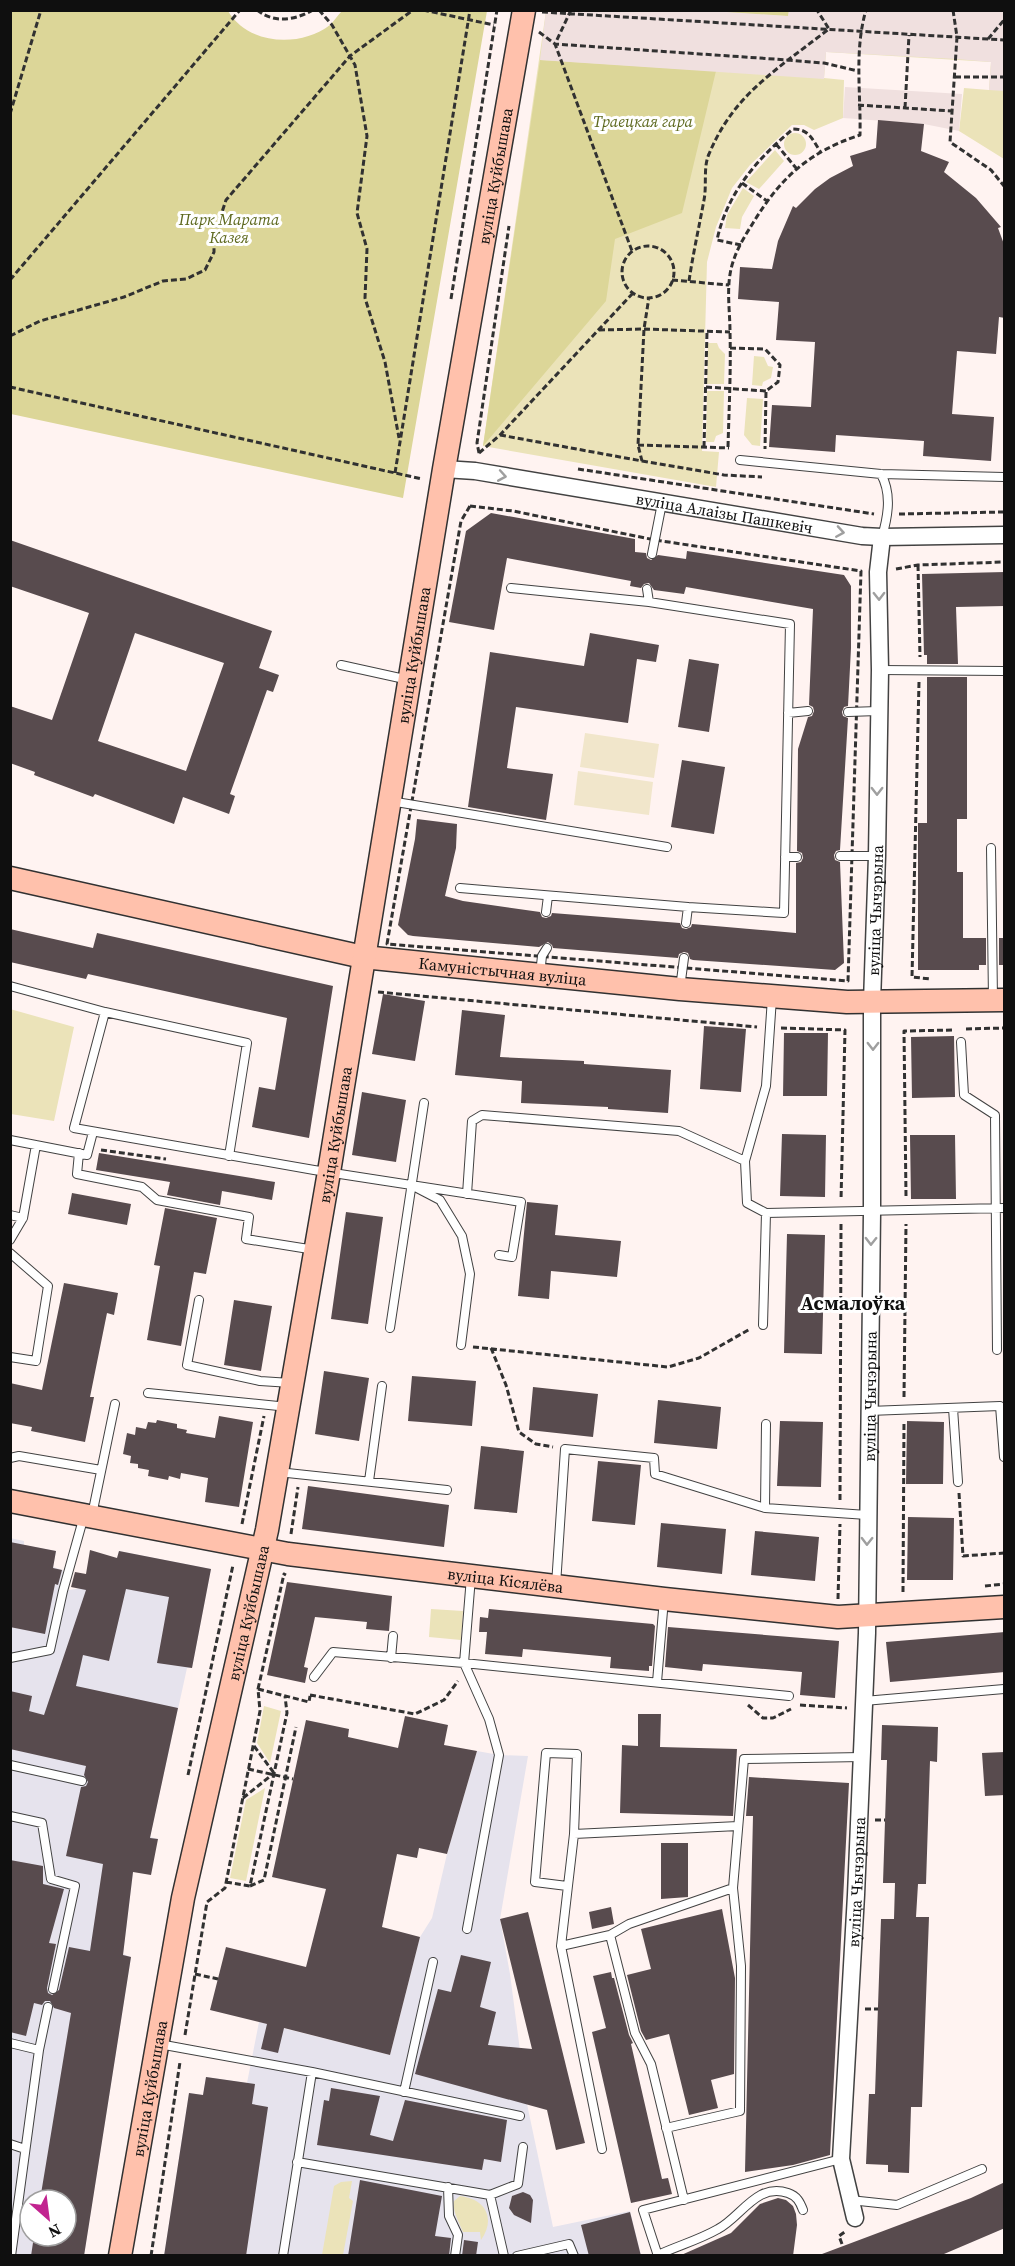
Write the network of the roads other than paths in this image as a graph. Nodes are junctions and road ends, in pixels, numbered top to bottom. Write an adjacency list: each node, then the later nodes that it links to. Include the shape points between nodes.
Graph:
1 (531, 11): 3 (main road, вуліца Куйбышава)
2 (740, 460): 4 (lane)
3 (444, 469): 6 (street, вуліца Алаізы Пашкевіч, one-way to 6); 16 (main road, вуліца Куйбышава)
4 (881, 474): 5 (lane); 8 (lane, via 888,486 889,515)
5 (1005, 477)
6 (662, 503): 8 (street, вуліца Алаізы Пашкевіч, one-way to 8); 9 (lane)
7 (1005, 536): 8 (street, вуліца Алаізы Пашкевіч)
8 (882, 537): 14 (street, вуліца Чычэрына, one-way to 14, via 878,572)
9 (652, 554)
10 (511, 588): 12 (lane)
11 (647, 589): 12 (lane)
12 (649, 602): 20 (lane, via 790,624)
13 (341, 665): 16 (lane)
14 (880, 670): 15 (lane); 18 (street, вуліца Чычэрына)
15 (1005, 671)
16 (410, 680): 21 (main road, вуліца Куйбышава)
17 (808, 711): 20 (lane)
18 (878, 711): 19 (lane); 25 (street, вуліца Чычэрына, one-way to 25)
19 (852, 712)
20 (788, 713): 26 (lane)
21 (390, 801): 22 (lane); 35 (main road, вуліца Куйбышава)
22 (668, 847)
23 (992, 848): 41 (lane)
24 (840, 856): 25 (lane)
25 (877, 856): 42 (street, вуліца Чычэрына)
26 (785, 857): 27 (lane); 31 (lane, via 784,913)
27 (796, 857)
28 (10, 878): 35 (main road, Камуністычная вуліца)
29 (459, 888): 30 (lane)
30 (548, 896): 31 (lane); 32 (lane)
31 (688, 907): 33 (lane)
32 (546, 912)
33 (686, 923)
34 (547, 948): 37 (lane)
35 (363, 957): 37 (main road, Камуністычная вуліца); 52 (main road, вуліца Куйбышава)
36 (684, 958): 39 (lane)
37 (540, 974): 39 (main road, Камуністычная вуліца)
38 (10, 986): 43 (lane)
39 (680, 989): 40 (main road, Камуністычная вуліца)
40 (772, 995): 42 (main road, Камуністычная вуліца); 51 (lane, via 766,1086)
41 (999, 1000): 42 (main road, Камуністычная вуліца)
42 (872, 1002): 57 (street, вуліца Чычэрына, one-way to 57)
43 (105, 1012): 46 (lane, via 74,1128); 50 (lane, via 248,1043)
44 (961, 1042): 55 (lane, via 964,1095 995,1115)
45 (424, 1103): 53 (lane)
46 (93, 1132): 49 (lane, via 87,1155); 50 (lane)
47 (10, 1140): 48 (lane)
48 (36, 1145): 49 (lane); 59 (lane)
49 (79, 1154): 61 (lane, via 77,1174 142,1187 157,1200 249,1217 246,1239)
50 (229, 1156): 52 (lane)
51 (745, 1161): 54 (lane, via 679,1131 482,1115 472,1121); 56 (lane, via 747,1203)
52 (329, 1172): 53 (lane); 61 (main road, вуліца Куйбышава)
53 (412, 1185): 54 (lane); 66 (lane); 67 (lane, via 440,1200 462,1236 470,1274)
54 (466, 1194): 63 (lane, via 521,1202 512,1257)
55 (1000, 1209): 57 (lane); 68 (lane)
56 (766, 1213): 57 (lane); 65 (lane)
57 (872, 1213): 76 (street, вуліца Чычэрына, one-way to 76)
58 (10, 1215): 59 (lane)
59 (22, 1218): 60 (lane)
60 (10, 1240)
61 (315, 1251): 70 (main road, вуліца Куйбышава)
62 (10, 1253): 69 (lane, via 48,1286 36,1361)
63 (499, 1255)
64 (200, 1300): 70 (lane, via 187,1365 260,1381)
65 (764, 1325)
66 (390, 1328)
67 (462, 1345)
68 (997, 1350)
69 (10, 1357)
70 (292, 1383): 74 (main road, вуліца Куйбышава)
71 (382, 1386): 82 (lane)
72 (148, 1393): 74 (lane)
73 (115, 1404): 80 (lane)
74 (288, 1407): 81 (main road, вуліца Куйбышава)
75 (954, 1408): 76 (lane); 78 (lane, via 1000,1406); 83 (lane)
76 (869, 1411): 87 (street, вуліца Чычэрына)
77 (766, 1424): 86 (lane)
78 (1005, 1457)
79 (10, 1458): 80 (lane, via 19,1456)
80 (102, 1470): 88 (lane)
81 (278, 1472): 82 (lane); 89 (main road, вуліца Куйбышава)
82 (369, 1480): 84 (lane)
83 (958, 1482)
84 (447, 1490)
85 (10, 1501): 88 (main road, вуліца Кісялёва)
86 (765, 1508): 87 (lane); 91 (lane, via 655,1474 654,1458 565,1449)
87 (867, 1515): 94 (street, вуліца Чычэрына, one-way to 94)
88 (88, 1516): 89 (main road, вуліца Кісялёва); 96 (lane, via 63,1591 50,1650)
89 (263, 1550): 90 (main road, вуліца Кісялёва); 119 (main road, вуліца Куйбышава, via 183,1898)
90 (471, 1576): 91 (main road, вуліца Кісялёва); 98 (lane)
91 (556, 1586): 92 (main road, вуліца Кісялёва)
92 (664, 1599): 94 (main road, вуліца Кісялёва); 100 (lane)
93 (1005, 1607): 94 (main road, вуліца Кісялёва)
94 (866, 1617): 103 (street, вуліца Чычэрына)
95 (393, 1635): 97 (lane)
96 (10, 1658)
97 (392, 1658): 98 (lane); 99 (lane, via 333,1652)
98 (464, 1663): 100 (lane); 112 (lane, via 489,1719 499,1755)
99 (314, 1677)
100 (657, 1682): 102 (lane)
101 (1005, 1689): 103 (lane)
102 (789, 1696)
103 (864, 1701): 104 (street, вуліца Чычэрына)
104 (863, 1757): 108 (lane, via 744,1759); 129 (street, вуліца Чычэрына)
105 (10, 1765): 106 (lane)
106 (82, 1781)
107 (10, 1816): 116 (lane, via 42,1823 51,1879 75,1886)
108 (738, 1826): 109 (lane); 111 (lane)
109 (574, 1834): 110 (lane); 110 (lane, via 577,1754 546,1753 535,1882)
110 (567, 1886): 114 (lane)
111 (733, 1888): 113 (lane, via 629,1924); 124 (lane, via 741,1966 740,2111)
112 (467, 1929)
113 (610, 1935): 114 (lane); 124 (lane, via 635,2033 651,2064)
114 (561, 1946): 128 (lane)
115 (433, 1962): 122 (lane)
116 (53, 1989)
117 (48, 2007): 120 (lane)
118 (10, 2043): 120 (lane)
119 (157, 2044): 121 (lane); 140 (main road, вуліца Куйбышава)
120 (39, 2050): 127 (lane)
121 (312, 2072): 122 (lane); 130 (lane)
122 (404, 2092): 123 (lane)
123 (520, 2116)
124 (666, 2128): 134 (lane)
125 (10, 2144): 127 (lane)
126 (523, 2147): 133 (lane, via 518,2184)
127 (25, 2149): 139 (lane)
128 (602, 2149)
129 (841, 2159): 134 (lane); 135 (street, вуліца Чычэрына)
130 (297, 2162): 132 (lane); 141 (lane)
131 (982, 2169): 135 (lane, via 897,2205)
132 (448, 2187): 133 (lane); 142 (lane, via 449,2216 458,2235)
133 (490, 2195): 143 (lane)
134 (684, 2199): 138 (lane, via 643,2210)
135 (850, 2200): 137 (street, вуліца Чычэрына)
136 (803, 2210): 138 (lane, via 792,2195 771,2191 759,2195 719,2229)
137 (855, 2218)
138 (658, 2255)
139 (10, 2256)
140 (120, 2256)
141 (283, 2256)
142 (455, 2256)
143 (504, 2256)
144 (517, 2256): 145 (lane, via 569,2244)
145 (574, 2256)

